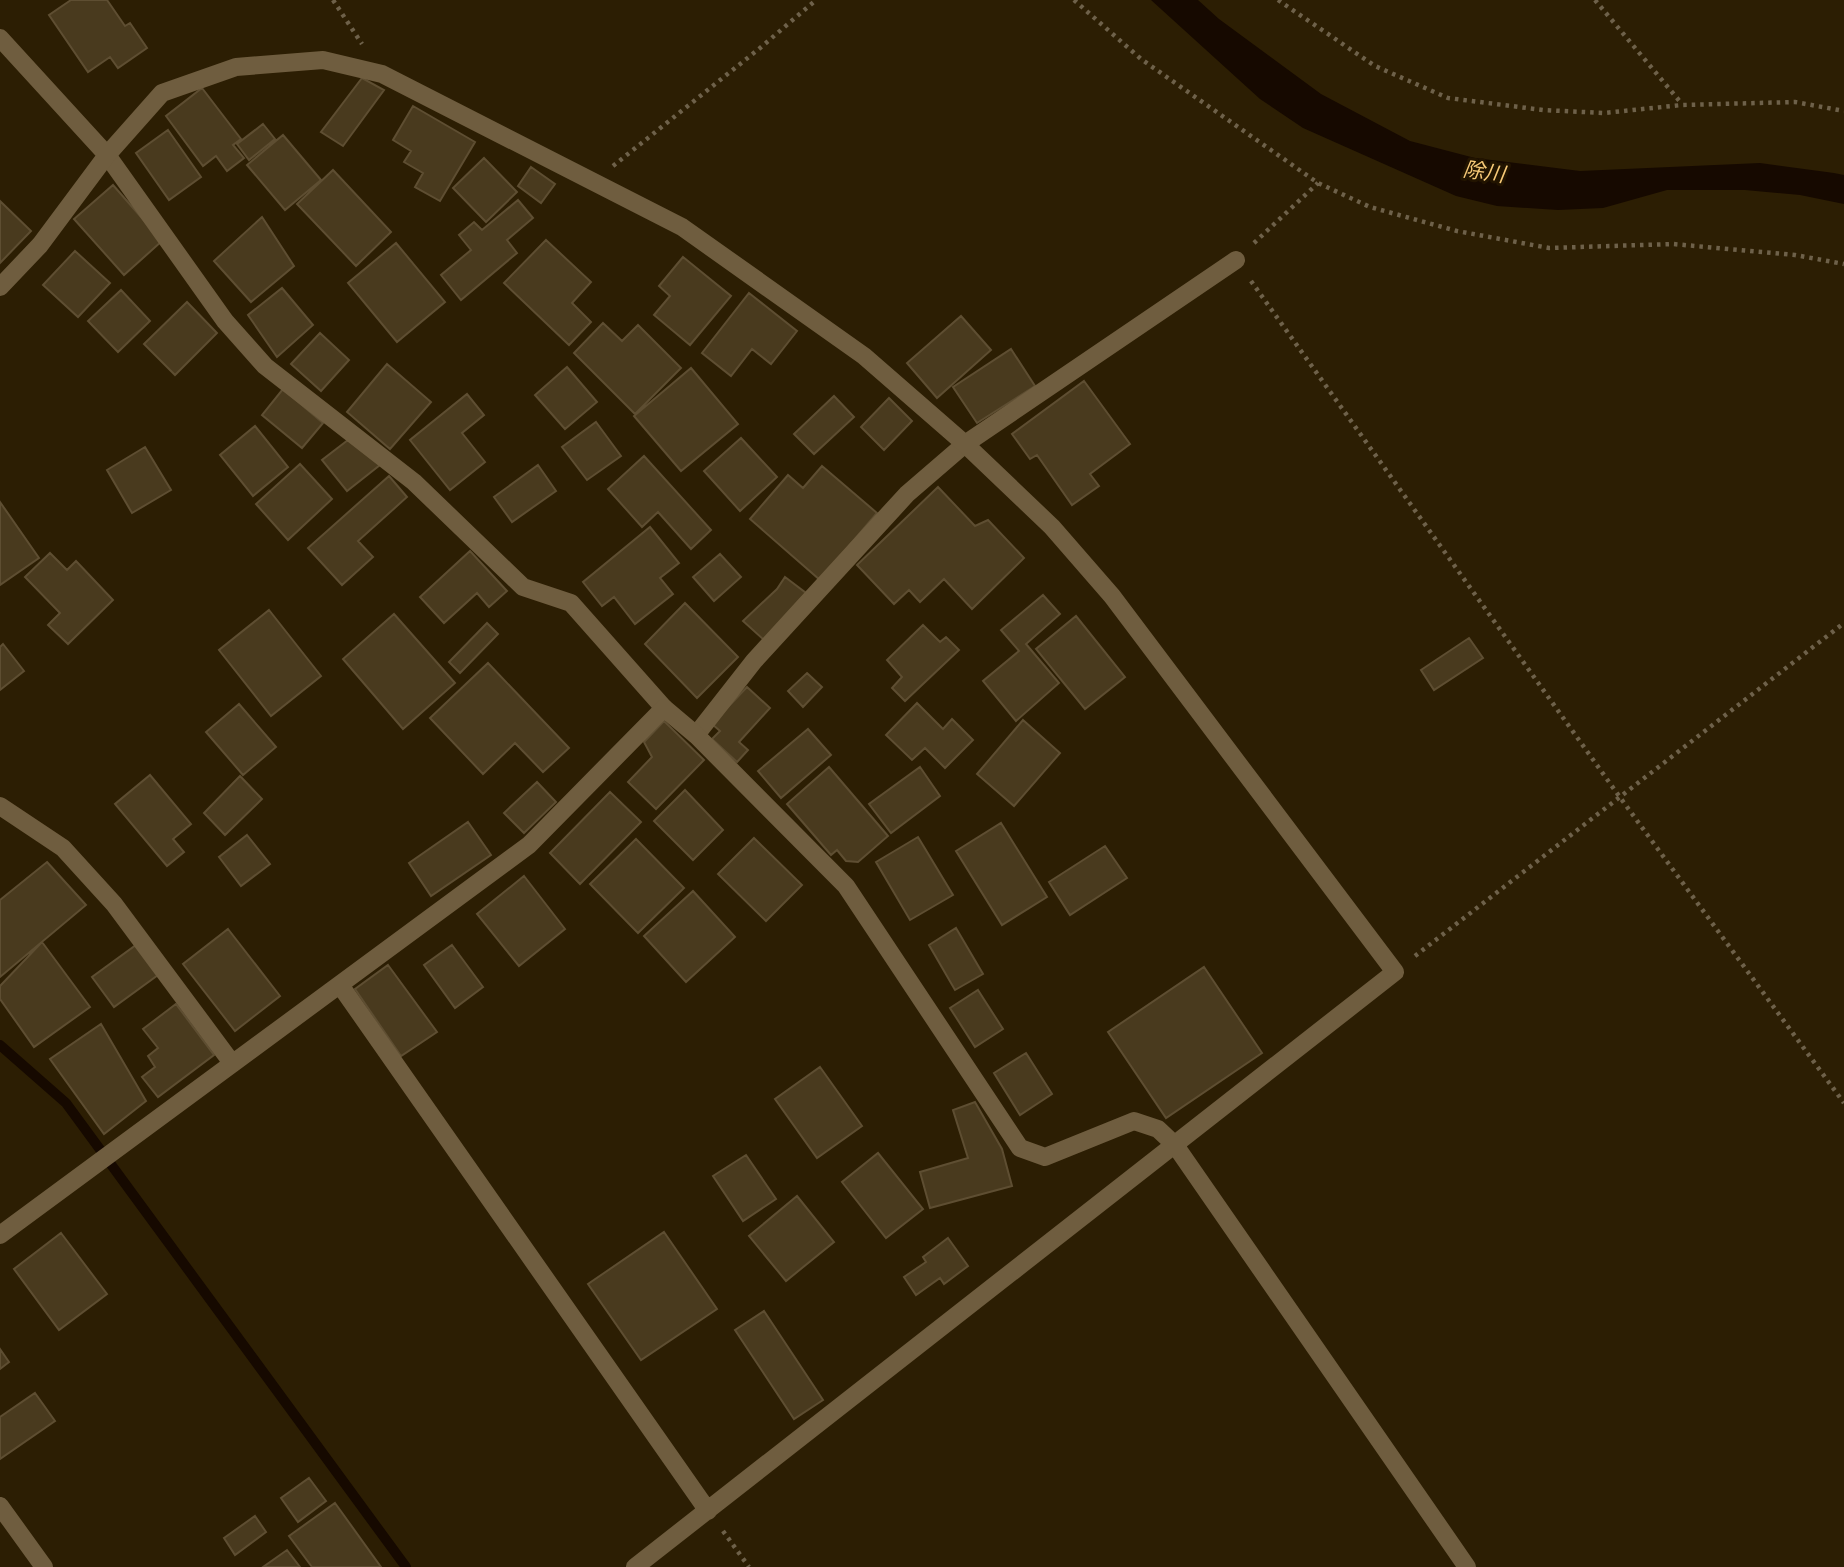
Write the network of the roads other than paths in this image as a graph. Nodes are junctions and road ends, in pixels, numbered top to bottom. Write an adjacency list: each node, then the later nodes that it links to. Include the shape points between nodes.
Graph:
1 (0, 38): 2 (street)
2 (107, 155): 4 (street, via 40,244); 5 (street, via 162,93 236,67 323,60 382,74 681,227 864,356); 6 (street, via 225,321 265,366 414,482 523,587 571,603)
3 (1236, 260): 5 (street)
4 (0, 287)
5 (965, 444): 7 (street, via 907,494 754,661); 11 (street, via 1052,527 1112,596 1395,972)
6 (664, 708): 7 (street); 9 (street, via 528,845)
7 (696, 735): 11 (street, via 846,886 1020,1148 1045,1157 1134,1121 1158,1129)
8 (0, 806): 10 (street, via 64,848 114,904)
9 (340, 985): 10 (street); 14 (street)
10 (232, 1063): 12 (street)
11 (1175, 1145): 14 (street); 17 (street)
12 (0, 1235)
13 (0, 1506): 15 (street)
14 (708, 1511): 16 (street)
15 (44, 1567)
16 (635, 1567)
17 (1467, 1567)

